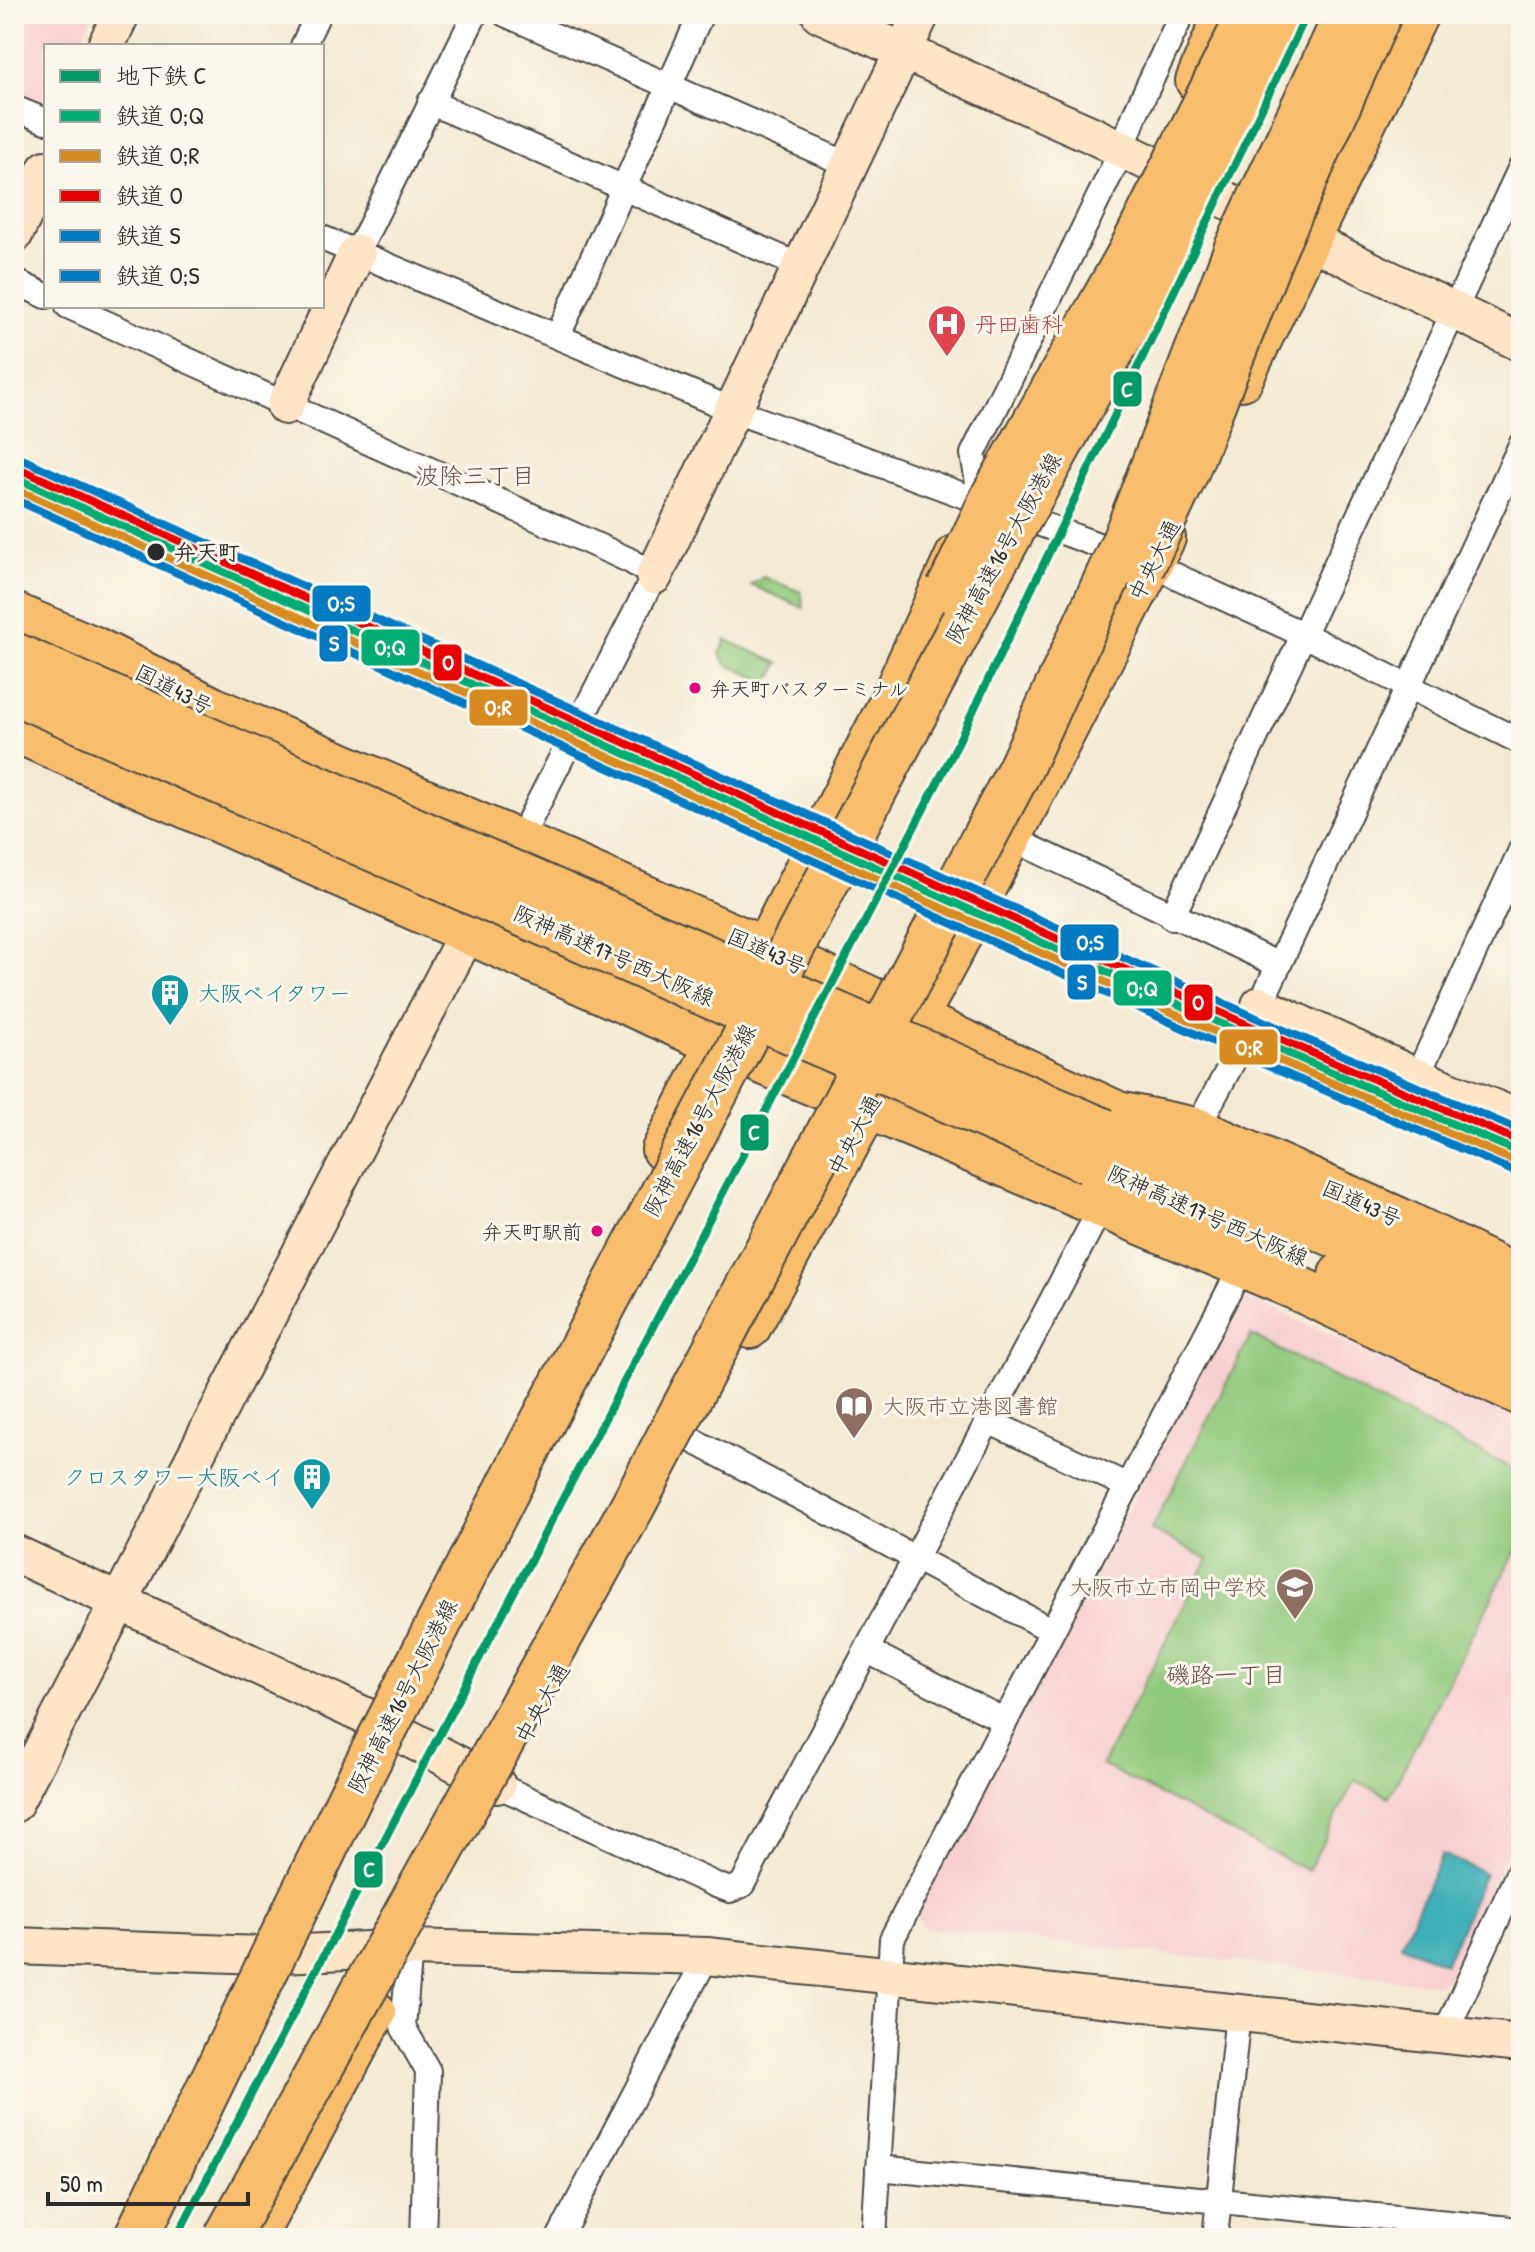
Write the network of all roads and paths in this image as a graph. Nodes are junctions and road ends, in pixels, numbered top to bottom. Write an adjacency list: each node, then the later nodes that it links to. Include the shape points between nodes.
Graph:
1 (121, 14): 15 (street)
2 (318, 14): 16 (street)
3 (475, 14): 19 (street)
4 (505, 14): 18 (street)
5 (701, 14): 18 (street)
6 (820, 14): 17 (street)
7 (921, 14): 17 (street)
8 (1182, 14): 22 (street)
9 (1224, 14): 25 (main road)
10 (1250, 14): 56 (highway, bridge, via 1130,253 975,533 893,713)
11 (1284, 14): 56 (highway, 阪神高速16号大阪港線, bridge, via 1160,264)
12 (1347, 14): 63 (highway, bridge, via 1236,250 1088,623)
13 (1379, 14): 63 (highway, bridge, via 1271,256 1163,525 1096,655)
14 (1418, 14): 30 (main road, 中央大通)
15 (107, 44)
16 (304, 44)
17 (904, 51): 22 (street); 23 (street)
18 (671, 85): 23 (street); 27 (street)
19 (430, 102): 27 (street); 31 (street)
20 (14, 108): 21 (street)
21 (44, 120)
22 (1122, 150): 25 (street); 43 (street, via 973,454)
23 (849, 165): 32 (street)
24 (1521, 167): 36 (street)
25 (1160, 168): 30 (street); 43 (main road)
26 (44, 173): 28 (street)
27 (621, 188): 32 (street); 37 (street)
28 (14, 235)
29 (324, 239): 31 (street)
30 (1308, 241): 36 (street); 44 (main road, 中央大通)
31 (357, 253): 37 (street); 39 (street)
32 (802, 267): 40 (street)
33 (14, 281): 34 (street)
34 (44, 295)
35 (72, 308): 39 (street)
36 (1453, 310): 38 (street); 48 (street)
37 (558, 336): 40 (street)
38 (1521, 343)
39 (285, 406): 45 (street)
40 (735, 411): 43 (street, via 919,482); 45 (street)
41 (1521, 445): 42 (street)
42 (1515, 473): 51 (street)
43 (981, 500): 44 (street); 62 (main road, via 888,705)
44 (1152, 565): 48 (street); 57 (main road, 中央大通)
45 (654, 576): 58 (street)
46 (14, 615): 58 (highway, 国道43号)
47 (14, 624): 65 (highway, 国道43号, via 61,661 529,872 572,900 592,930 591,957)
48 (1302, 634): 51 (street); 60 (street)
49 (14, 636): 55 (highway, bridge, via 48,641 230,722)
50 (14, 655): 55 (highway, 阪神高速17号西大阪線, bridge)
51 (1408, 688): 54 (street); 64 (street)
52 (14, 692): 79 (highway, 阪神高速17号西大阪線, bridge, via 1088,1161)
53 (14, 729): 61 (highway)
54 (1521, 742)
55 (407, 828): 78 (highway, 阪神高速17号西大阪線, bridge, via 1075,1118)
56 (848, 838): 107 (highway, 阪神高速16号大阪港線, bridge, via 350,1797)
57 (1011, 838): 60 (street); 67 (main road, 中央大通)
58 (517, 845): 62 (highway, 国道43号)
59 (1521, 850): 70 (street)
60 (1172, 917): 64 (street)
61 (467, 933): 65 (highway); 87 (street)
62 (763, 949): 67 (highway, 国道43号); 68 (main road)
63 (920, 963): 108 (highway, bridge, via 632,1507)
64 (1279, 965): 66 (street)
65 (580, 982): 68 (highway)
66 (1260, 1005): 70 (street); 73 (street)
67 (916, 1018): 69 (highway, 国道43号); 71 (main road, 中央大通)
68 (716, 1042): 71 (highway); 91 (main road)
69 (1027, 1071): 73 (highway, 国道43号); 74 (highway, via 988,1063 960,1069 943,1101 955,1128)
70 (1417, 1077): 72 (street)
71 (870, 1107): 74 (highway); 83 (main road, 中央大通)
72 (1521, 1119)
73 (1194, 1143): 78 (highway, 国道43号)
74 (986, 1155): 75 (highway)
75 (1103, 1204): 76 (highway); 82 (street)
76 (1243, 1264): 77 (highway); 84 (street)
77 (1297, 1288): 80 (highway, via 1363,1299); 81 (highway)
78 (1520, 1290)
79 (1521, 1357)
80 (1521, 1370)
81 (1521, 1393)
82 (988, 1421): 84 (street); 86 (street)
83 (690, 1439): 86 (street); 92 (main road, 中央大通)
84 (1128, 1486): 88 (street)
85 (14, 1553): 87 (street)
86 (915, 1556): 88 (street); 89 (street)
87 (120, 1599): 91 (street); 93 (street)
88 (1051, 1630): 90 (street)
89 (868, 1651): 90 (street); 92 (street, via 750,1874 730,1890)
90 (1003, 1720): 99 (street, via 892,1939)
91 (376, 1721): 92 (street); 97 (main road)
92 (497, 1785): 96 (main road, 中央大通)
93 (14, 1804)
94 (1521, 1867): 101 (street)
95 (14, 1946): 97 (street)
96 (410, 1948): 97 (street); 98 (street); 109 (main road, 中央大通); 110 (street, via 403,2027 428,2071)
97 (260, 1955): 106 (main road)
98 (707, 1956): 99 (street); 111 (street)
99 (888, 1974): 100 (street); 103 (street)
100 (1238, 2013): 101 (street); 104 (street)
101 (1444, 2036): 102 (street)
102 (1521, 2043)
103 (878, 2168): 104 (street); 112 (street)
104 (1218, 2201): 105 (street); 113 (street)
105 (1521, 2230)
106 (123, 2238)
107 (136, 2238)
108 (226, 2238)
109 (255, 2238)
110 (423, 2238)
111 (559, 2238)
112 (874, 2238)
113 (1215, 2238)

